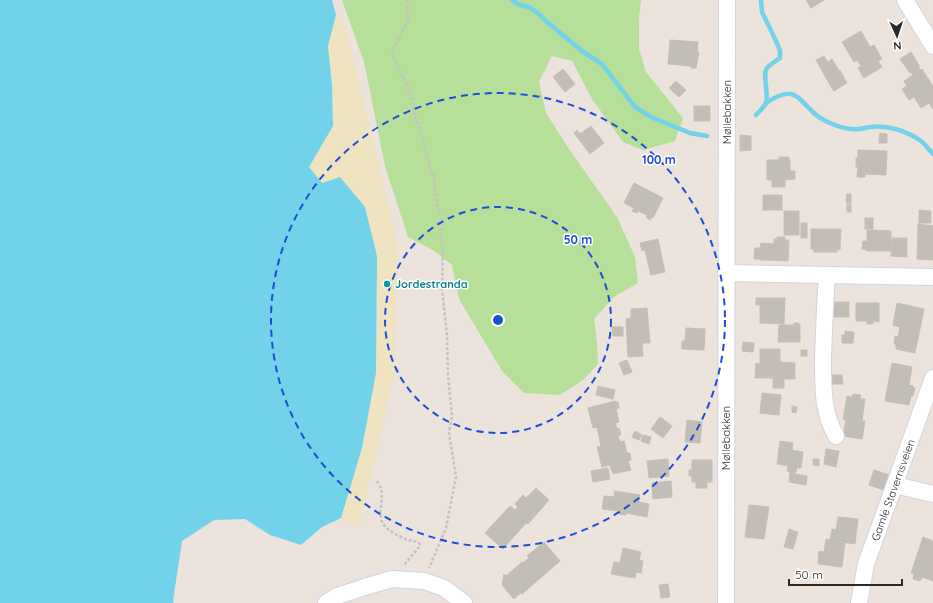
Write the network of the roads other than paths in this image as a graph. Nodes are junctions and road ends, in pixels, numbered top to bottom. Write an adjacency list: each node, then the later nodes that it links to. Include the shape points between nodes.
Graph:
1 (727, 0): 4 (street, Møllebakken)
2 (905, 0): 3 (street)
3 (933, 46)
4 (726, 273): 5 (street); 13 (street, Møllebakken)
5 (827, 275): 6 (street); 8 (street, via 824,401 831,428)
6 (933, 277)
7 (933, 378): 9 (street, Gamle Stavernsveien)
8 (836, 436)
9 (895, 485): 10 (street); 14 (street, Gamle Stavernsveien, via 866,564)
10 (933, 494)
11 (326, 603): 12 (street, via 337,596 392,579 424,581 444,588)
12 (464, 603)
13 (726, 603)
14 (859, 603)

